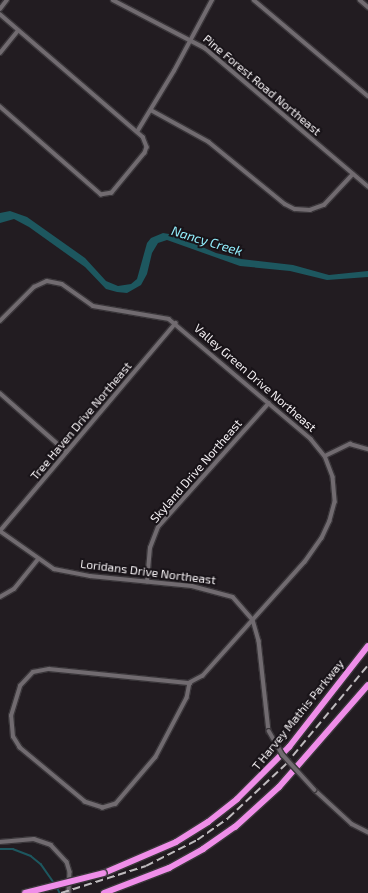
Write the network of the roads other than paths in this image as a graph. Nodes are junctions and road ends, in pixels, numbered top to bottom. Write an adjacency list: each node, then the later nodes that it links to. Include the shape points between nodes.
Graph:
1 (7, 0): 7 (street)
2 (113, 0): 10 (street, Pine Forest Road Northeast)
3 (212, 0): 10 (street)
4 (254, 0): 12 (street)
5 (360, 0): 6 (street)
6 (368, 6)
7 (0, 9)
8 (0, 14): 9 (street)
9 (18, 31): 11 (street); 15 (street)
10 (190, 39): 14 (street); 16 (street, Pine Forest Road Northeast, via 229,68)
11 (0, 53)
12 (368, 96)
13 (0, 107): 15 (street, via 101,195 112,193 145,153 146,141)
14 (151, 110): 15 (street); 16 (street, via 210,142 285,204 295,209 310,210 324,205)
15 (137, 132)
16 (353, 174): 17 (street, Pine Forest Road Northeast)
17 (368, 186)
18 (0, 321): 19 (street, Valley Green Drive Northeast, via 34,287 47,281 62,284 93,306 160,316)
19 (176, 324): 21 (street, Valley Green Drive Northeast); 23 (street, Tree Haven Drive Northeast)
20 (0, 393): 23 (street)
21 (269, 403): 24 (street, Valley Green Drive Northeast, via 311,439); 27 (street, Skyland Drive Northeast, via 158,528 150,548)
22 (368, 449): 24 (street, via 350,444)
23 (67, 452): 25 (street, Tree Haven Drive Northeast)
24 (325, 456): 29 (street, Valley Green Drive Northeast, via 335,488 330,521 305,562)
25 (0, 531): 26 (street, Loridans Drive Northeast)
26 (38, 559): 27 (street, Loridans Drive Northeast, via 59,570); 28 (street, via 14,589)
27 (147, 582): 29 (street, Loridans Drive Northeast, via 224,593 240,603)
28 (0, 597)
29 (253, 620): 31 (street, Valley Green Drive Northeast, via 203,676); 33 (street, Loridans Drive Northeast, bridge, via 262,656 269,731 283,755 315,790 352,824)
30 (368, 646): 35 (highway, T Harvey Mathis Parkway, bridge, via 289,747 237,799 208,822 176,842 104,873)
31 (190, 683): 31 (street, via 39,670 28,676 20,686 11,716 11,732 20,748 85,802 97,808 109,807 122,800 156,757 187,698)
32 (368, 685): 37 (highway, via 279,787 235,827 180,862)
33 (368, 832)
34 (0, 842): 36 (street, via 34,839 56,848 67,862 70,872)
35 (25, 893)
36 (69, 893)
37 (104, 893)

